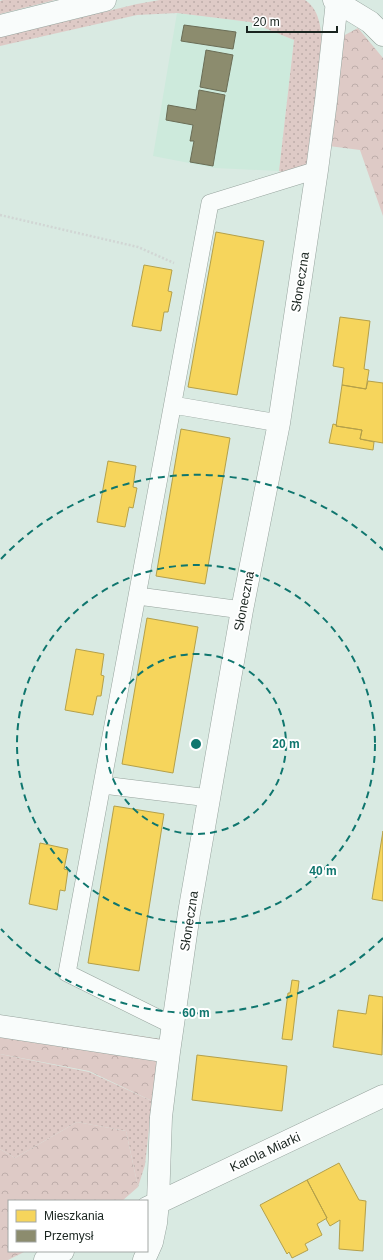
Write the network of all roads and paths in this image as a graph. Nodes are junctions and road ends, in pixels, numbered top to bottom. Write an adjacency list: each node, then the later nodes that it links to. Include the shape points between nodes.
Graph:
1 (105, 0): 3 (street)
2 (335, 1): 4 (street, via 370,22); 5 (street, Słoneczna, via 326,100)
3 (0, 26)
4 (383, 35)
5 (316, 170): 7 (lane, via 210,203); 9 (street, Słoneczna)
6 (0, 215): 7 (path, via 138,247)
7 (197, 272): 8 (lane)
8 (173, 405): 9 (lane); 10 (lane)
9 (279, 423): 11 (street, Słoneczna)
10 (138, 596): 11 (lane); 12 (lane)
11 (242, 610): 13 (street, Słoneczna)
12 (103, 785): 13 (lane); 14 (lane, via 67,973)
13 (209, 798): 14 (street, Słoneczna)
14 (172, 1025): 16 (street, Słoneczna)
15 (0, 1026): 16 (street)
16 (168, 1052): 18 (street, Słoneczna)
17 (383, 1096): 18 (street, Karola Miarki)
18 (152, 1205): 19 (street, Słoneczna, via 154,1233)
19 (148, 1251)
20 (61, 1252): 21 (street)
21 (45, 1260)

